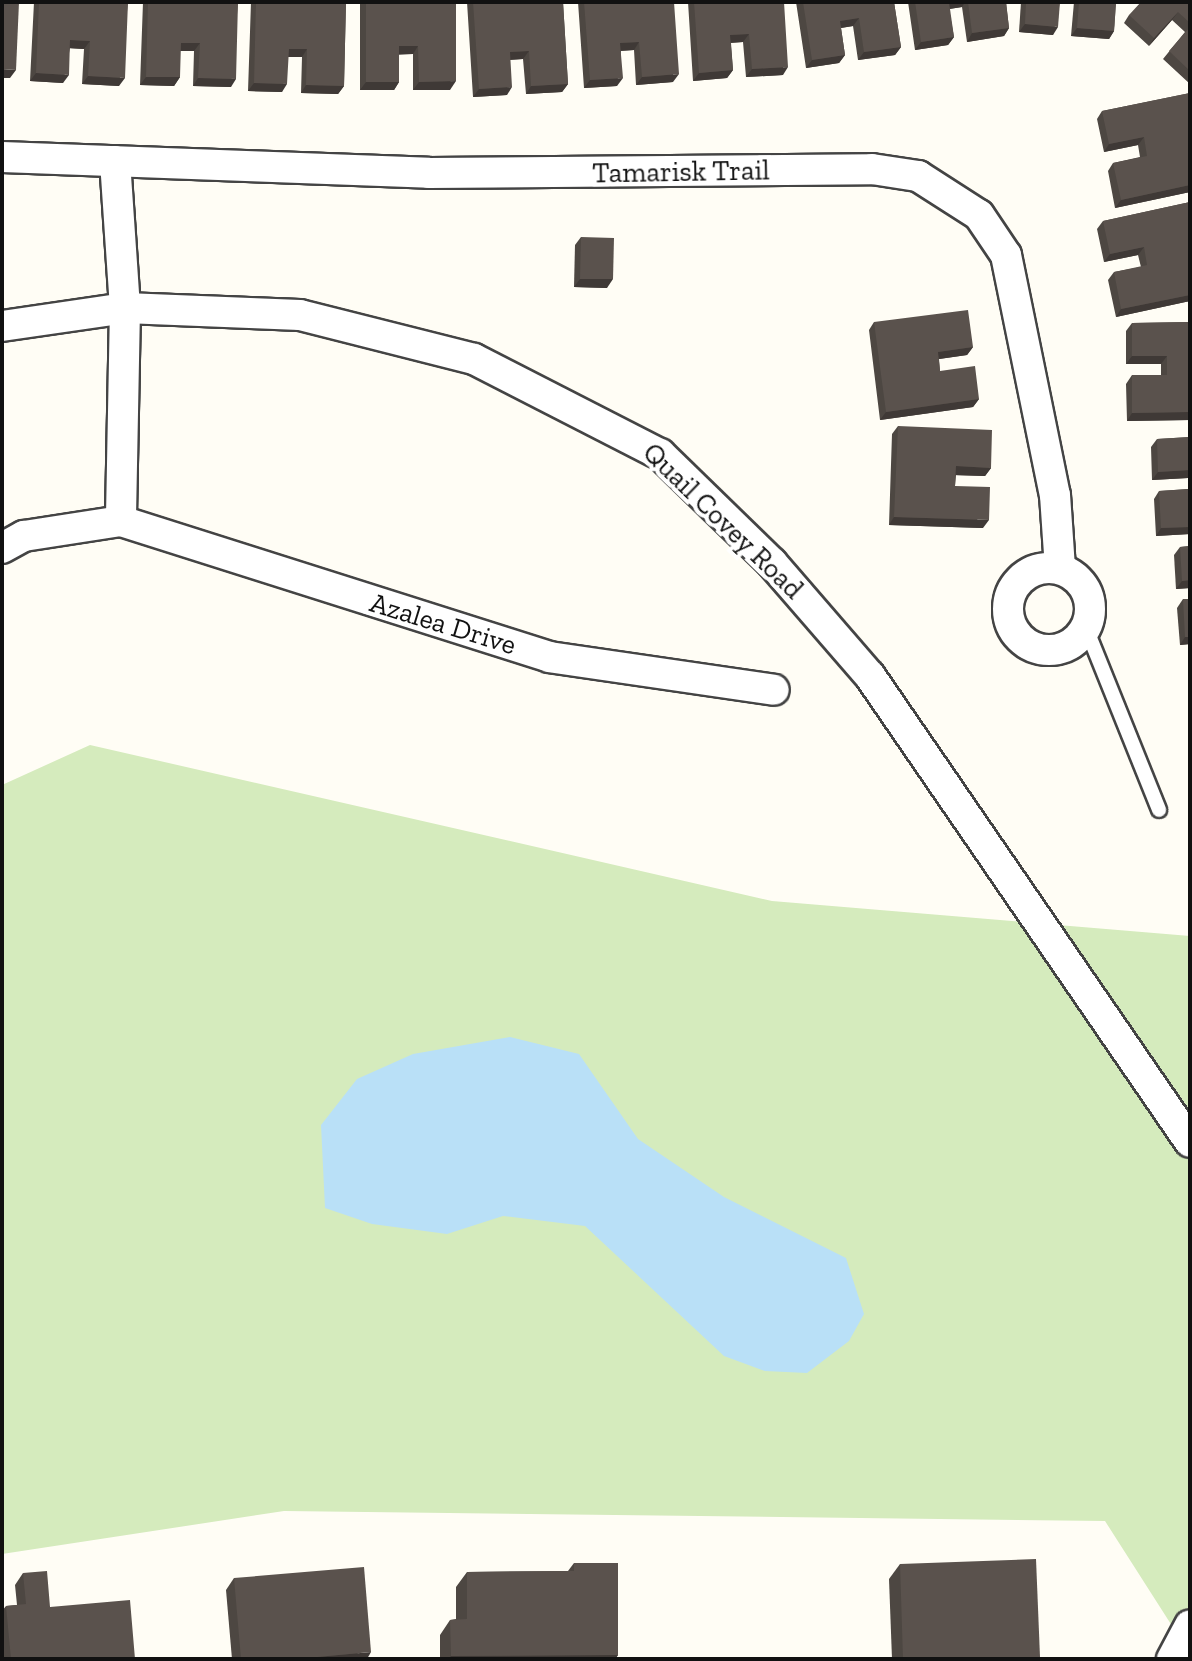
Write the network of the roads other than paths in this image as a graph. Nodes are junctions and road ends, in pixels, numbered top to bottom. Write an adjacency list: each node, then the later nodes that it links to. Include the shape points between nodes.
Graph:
1 (2, 157): 2 (street, Tamarisk Trail)
2 (115, 161): 3 (street); 7 (street, Tamarisk Trail, via 429,173 872,169 940,185 979,215 1014,279 1055,495)
3 (125, 308): 4 (street, Quail Covey Road); 5 (street); 11 (street, Quail Covey Road, via 270,313 388,333 530,381 660,454 772,563 870,676)
4 (2, 326)
5 (121, 521): 6 (street, Azalea Drive, via 24,536); 9 (street, Azalea Drive, via 549,657)
6 (2, 548)
7 (1060, 569): 8 (street, via 1083,586); 8 (street, via 1020,579 1009,620 1037,649 1066,647)
8 (1086, 628): 10 (lane)
9 (774, 690)
10 (1159, 810)
11 (1190, 1142)
12 (1190, 1625): 13 (street)
13 (1172, 1659)

